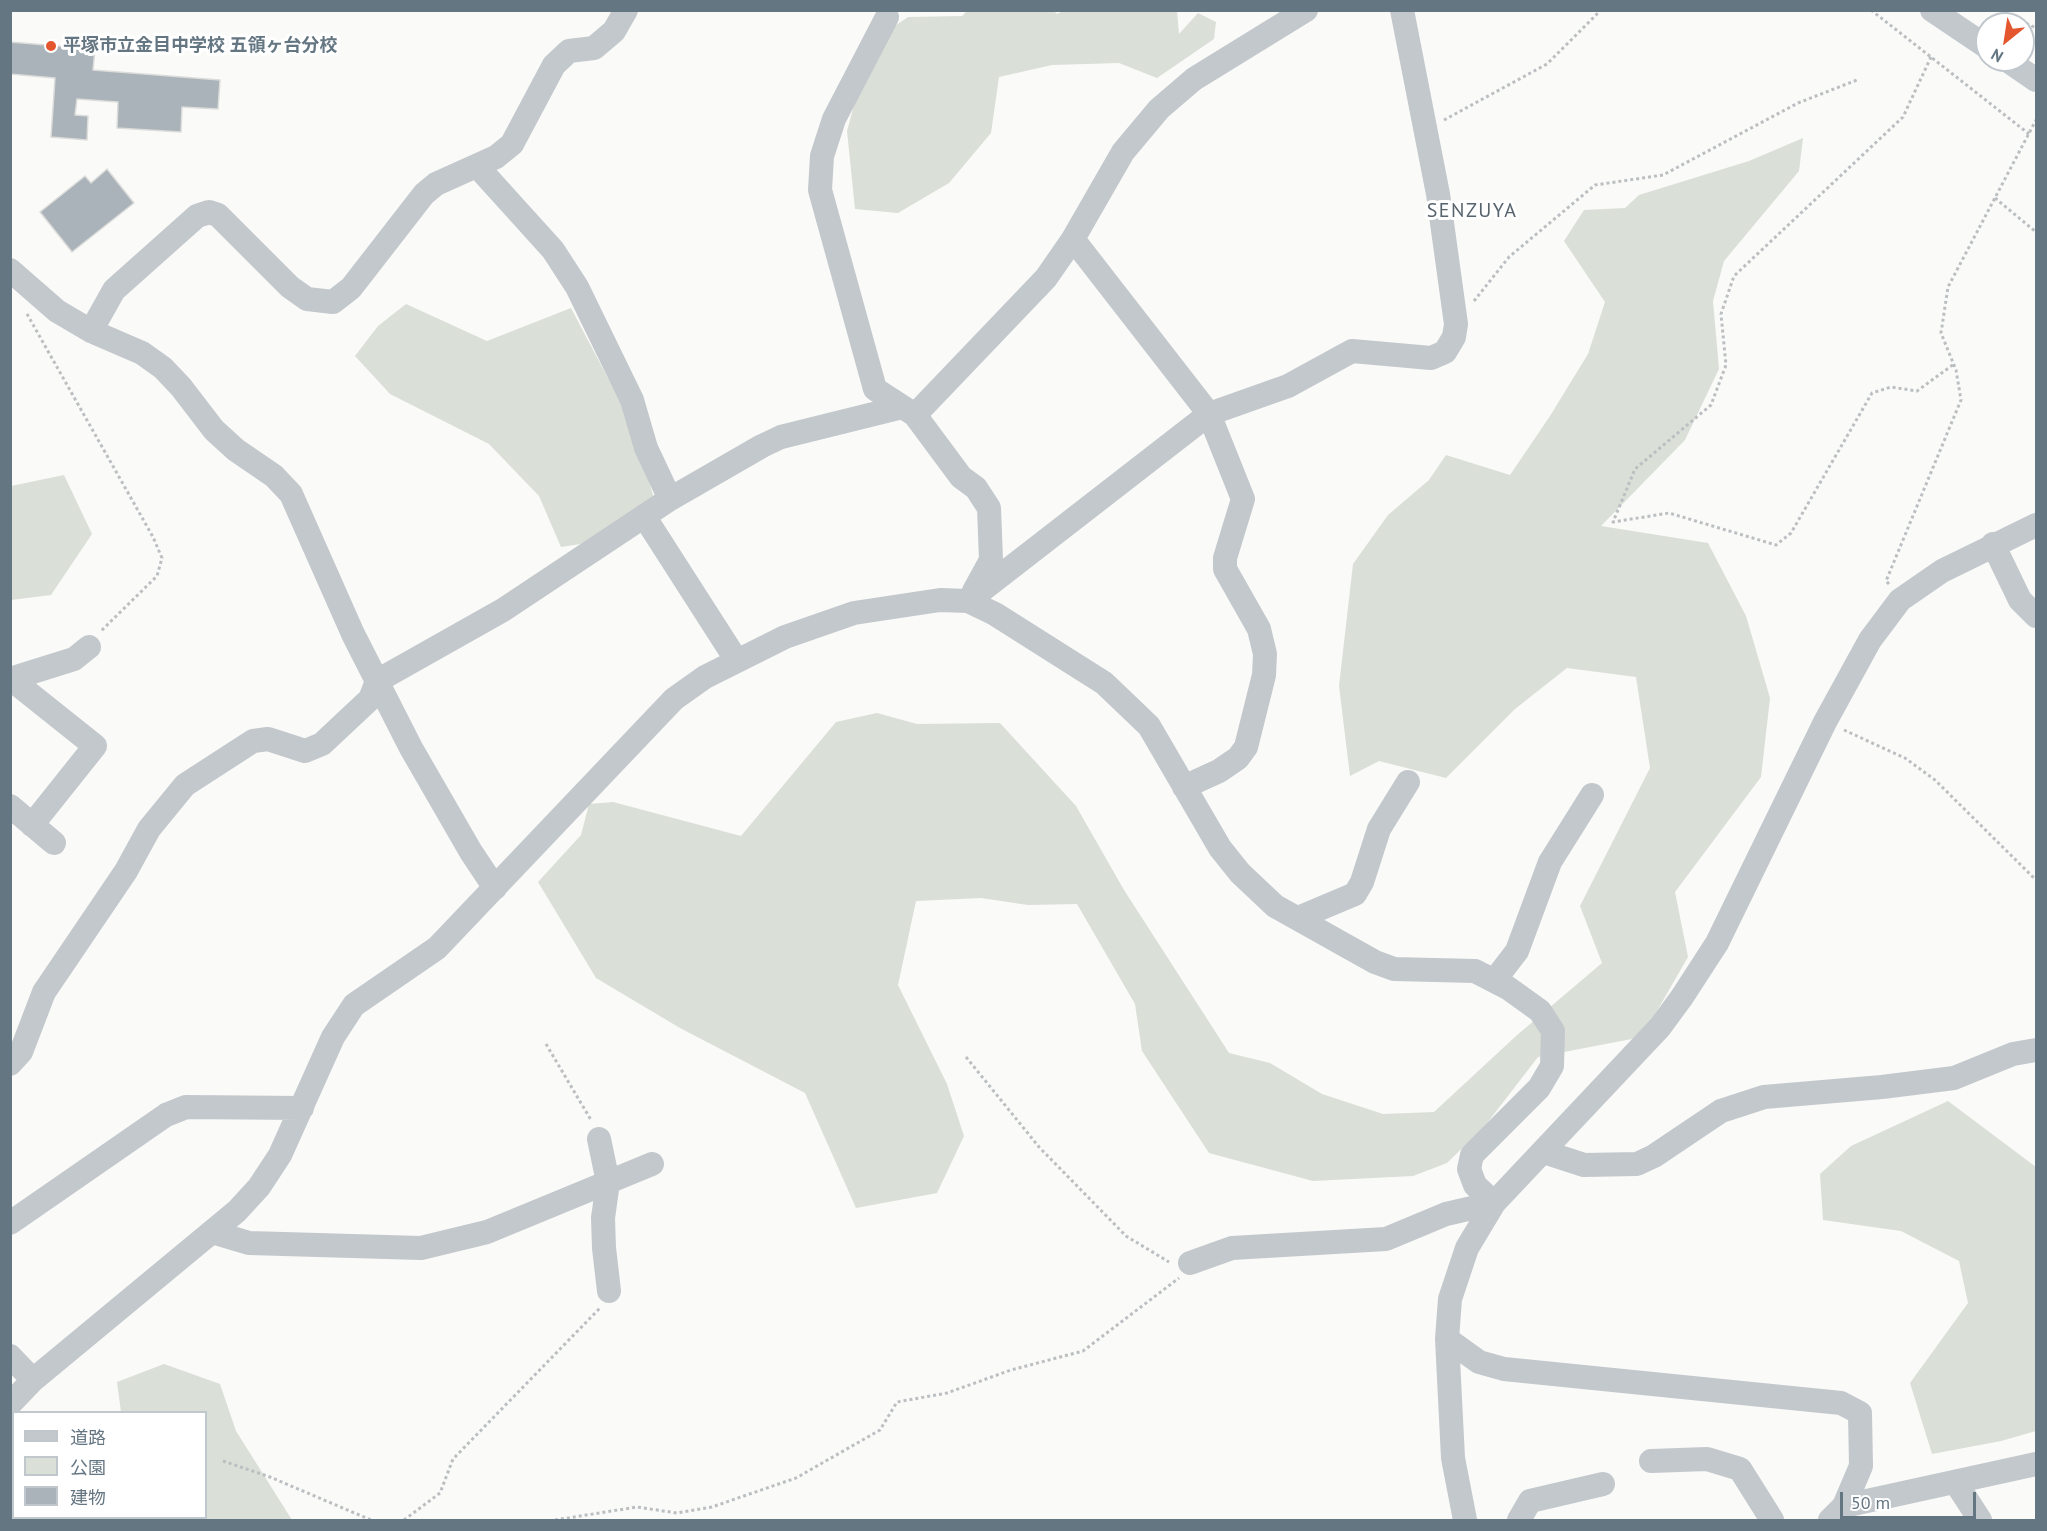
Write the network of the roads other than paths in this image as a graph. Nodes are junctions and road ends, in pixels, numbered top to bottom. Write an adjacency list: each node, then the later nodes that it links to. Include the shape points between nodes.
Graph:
1 (626, 10): 7 (street, via 614,31 594,48 569,51 554,65 512,144)
2 (1306, 10): 8 (street, via 1194,79 1159,109 1123,152)
3 (1402, 10): 12 (street, via 1426,130 1456,324 1454,337 1445,352 1431,358 1352,351 1288,386)
4 (1932, 10): 6 (street)
5 (887, 13): 11 (street, via 834,119 822,156 820,190 875,389)
6 (1975, 39)
7 (477, 166): 10 (street, via 436,184 424,194 351,288 333,302 308,299 290,287 218,215 209,212 197,216 114,290); 13 (street, via 553,250 577,287 632,400 646,448)
8 (1073, 239): 11 (street, via 1046,278); 12 (street)
9 (16, 275): 10 (street, via 57,311)
10 (91, 331): 22 (street, via 142,353 163,368 214,430 291,494)
11 (909, 411): 13 (street, via 781,437); 17 (street, via 961,477 976,488 988,508 991,560)
12 (1209, 414): 17 (street); 24 (street, via 1243,499 1225,558 1226,569 1259,629 1265,654 1264,675 1246,747 1219,771)
13 (670, 500): 14 (street)
14 (644, 516): 20 (street); 22 (street, via 503,610)
15 (2037, 525): 16 (street)
16 (1993, 544): 18 (street, via 2020,600); 36 (street, via 1942,571 1900,600 1870,640 1711,952 1660,1027)
17 (968, 601): 20 (street, via 940,600 854,613 785,637); 24 (street, via 1104,682 1149,726)
18 (2037, 616)
19 (89, 647): 21 (street, via 74,659)
20 (737, 661): 29 (street, via 674,699)
21 (11, 679): 27 (street, via 95,746)
22 (377, 681): 29 (street, via 465,843); 33 (street, via 370,699 322,744 305,751 268,739 253,741 185,785 149,829 126,871 44,992 21,1052)
23 (1408, 782): 30 (street, via 1380,829 1355,894)
24 (1184, 787): 30 (street, via 1220,848 1240,873 1275,906)
25 (1592, 795): 31 (street, via 1550,862 1516,951)
26 (10, 806): 27 (street)
27 (32, 825): 28 (street)
28 (54, 843)
29 (495, 888): 34 (street, via 437,948 354,1005 333,1037)
30 (1298, 918): 31 (street, via 1394,969 1475,971)
31 (1494, 981): 39 (street, via 1540,1011 1553,1031 1552,1066 1539,1088 1472,1155 1469,1169 1475,1185)
32 (2037, 1050): 36 (street, via 2013,1054 1953,1078 1764,1097 1721,1111 1637,1164 1584,1165)
33 (10, 1064)
34 (302, 1108): 40 (street, via 186,1107 166,1115); 41 (street, via 280,1155 258,1187)
35 (599, 1138): 38 (street)
36 (1544, 1152): 39 (street)
37 (652, 1164): 38 (street)
38 (608, 1182): 41 (street, via 487,1233 421,1248 249,1243); 43 (street, via 603,1218)
39 (1494, 1203): 42 (street, via 1446,1214 1386,1239 1232,1248); 44 (street, via 1467,1248 1450,1299)
40 (10, 1223)
41 (212, 1232): 46 (street)
42 (1190, 1263)
43 (609, 1291)
44 (1447, 1339): 52 (street, via 1479,1362 1504,1369 1841,1403 1860,1413 1861,1466); 53 (street, via 1453,1458)
45 (10, 1356): 46 (street)
46 (33, 1380): 47 (street)
47 (10, 1404)
48 (1651, 1461): 55 (street, via 1707,1459 1740,1469)
49 (2037, 1464): 50 (street)
50 (1956, 1483): 52 (street); 56 (street)
51 (1603, 1484): 54 (street, via 1530,1501)
52 (1837, 1513)
53 (1465, 1521)
54 (1519, 1521)
55 (1772, 1521)
56 (1980, 1521)

